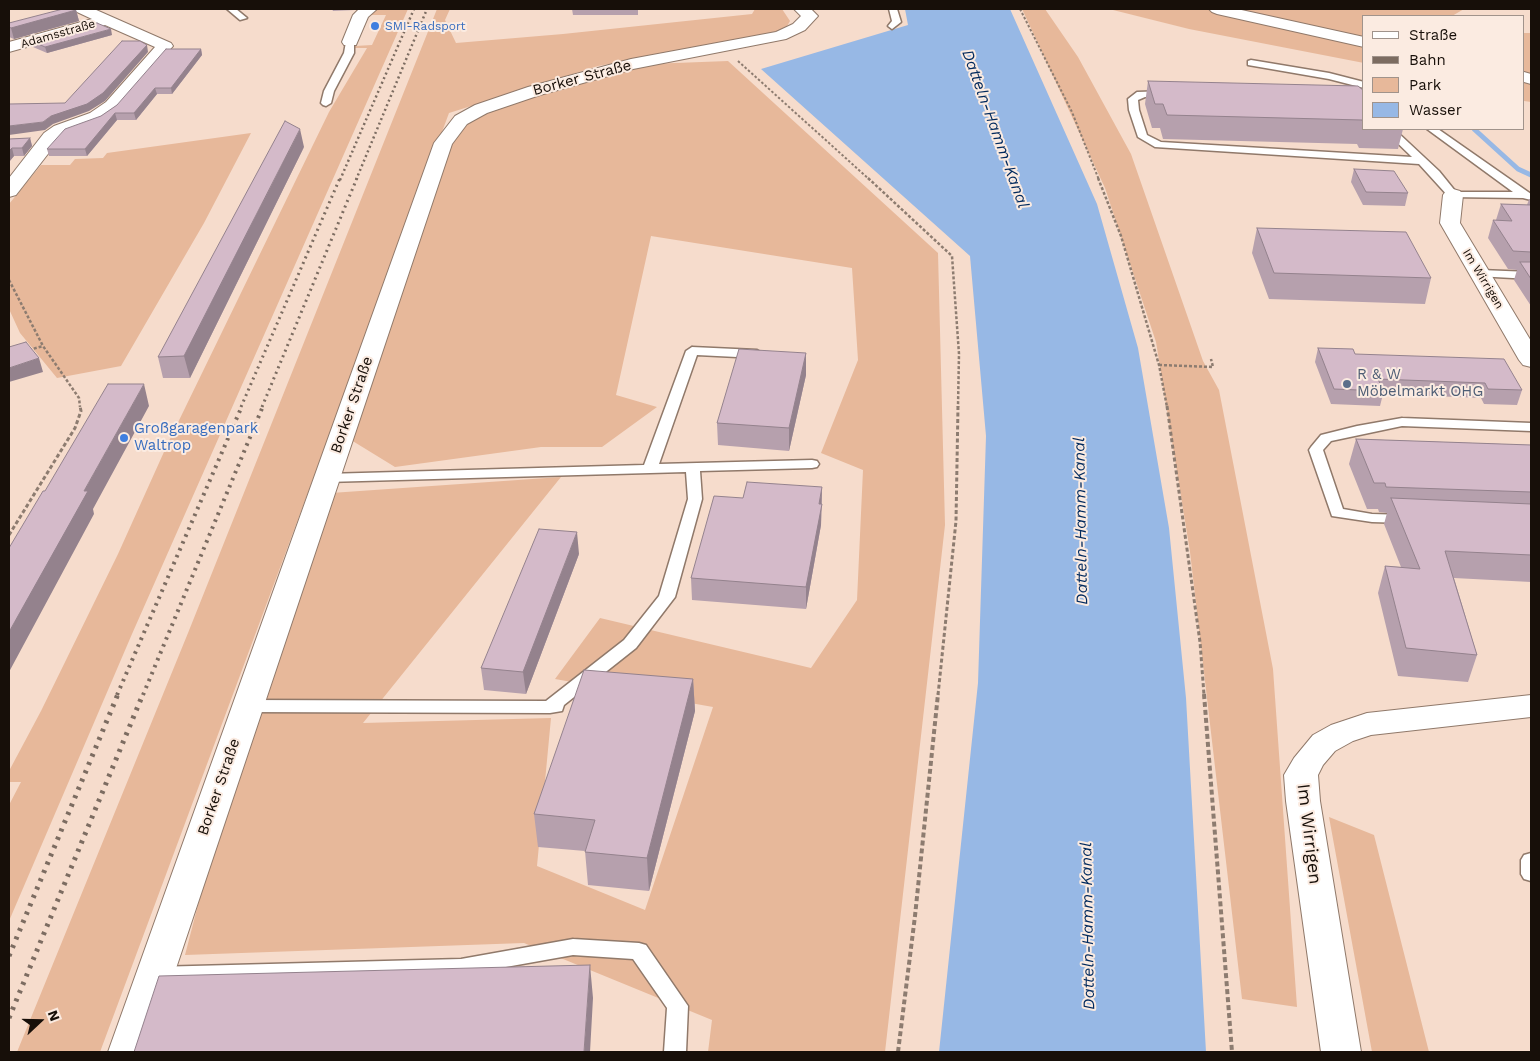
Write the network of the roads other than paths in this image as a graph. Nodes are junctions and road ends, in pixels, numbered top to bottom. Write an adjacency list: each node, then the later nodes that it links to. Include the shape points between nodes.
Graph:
1 (82, 9): 8 (street)
2 (231, 9): 7 (lane)
3 (369, 9): 10 (street, via 361,15)
4 (802, 9): 33 (street, Borker Straße, via 810,16 799,27 780,36 631,64 481,108 462,120 443,143)
5 (892, 9): 9 (lane, via 897,22)
6 (1217, 9): 11 (street)
7 (243, 18)
8 (107, 20): 12 (street, Adamsstraße); 19 (street, via 165,46 112,106 96,117 60,130)
9 (892, 26)
10 (350, 42): 16 (lane, via 349,53)
11 (1362, 42)
12 (9, 47)
13 (1252, 63): 14 (lane)
14 (1362, 84)
15 (1177, 94): 21 (lane, via 1145,94 1133,99 1143,137 1148,141 1174,147)
16 (326, 103)
17 (1389, 130): 21 (lane)
18 (1433, 130): 24 (lane)
19 (51, 137): 20 (street); 22 (street)
20 (26, 139)
21 (1422, 161): 23 (lane)
22 (9, 191)
23 (1453, 195): 24 (lane); 25 (street, Im Wirrigen, via 1450,223)
24 (1528, 196)
25 (1480, 274): 26 (lane); 28 (street, Im Wirrigen)
26 (1531, 276)
27 (770, 355): 32 (lane, via 692,351)
28 (1531, 360)
29 (1531, 427): 34 (lane, via 1402,422 1326,438 1316,450 1337,513)
30 (812, 464): 31 (lane)
31 (693, 468): 32 (lane); 35 (lane, via 695,499 667,597 630,644 553,707)
32 (650, 469): 33 (lane)
33 (326, 478): 35 (street, Borker Straße)
34 (1422, 520)
35 (247, 706): 39 (street, Borker Straße)
36 (1531, 706): 42 (street, Im Wirrigen, via 1367,724 1324,743 1310,758 1301,775 1303,801)
37 (1531, 860): 38 (lane)
38 (1531, 874)
39 (154, 975): 40 (street, Borker Straße); 41 (lane, via 462,967 573,947 638,951 678,1006)
40 (128, 1052)
41 (675, 1052)
42 (1341, 1052)

